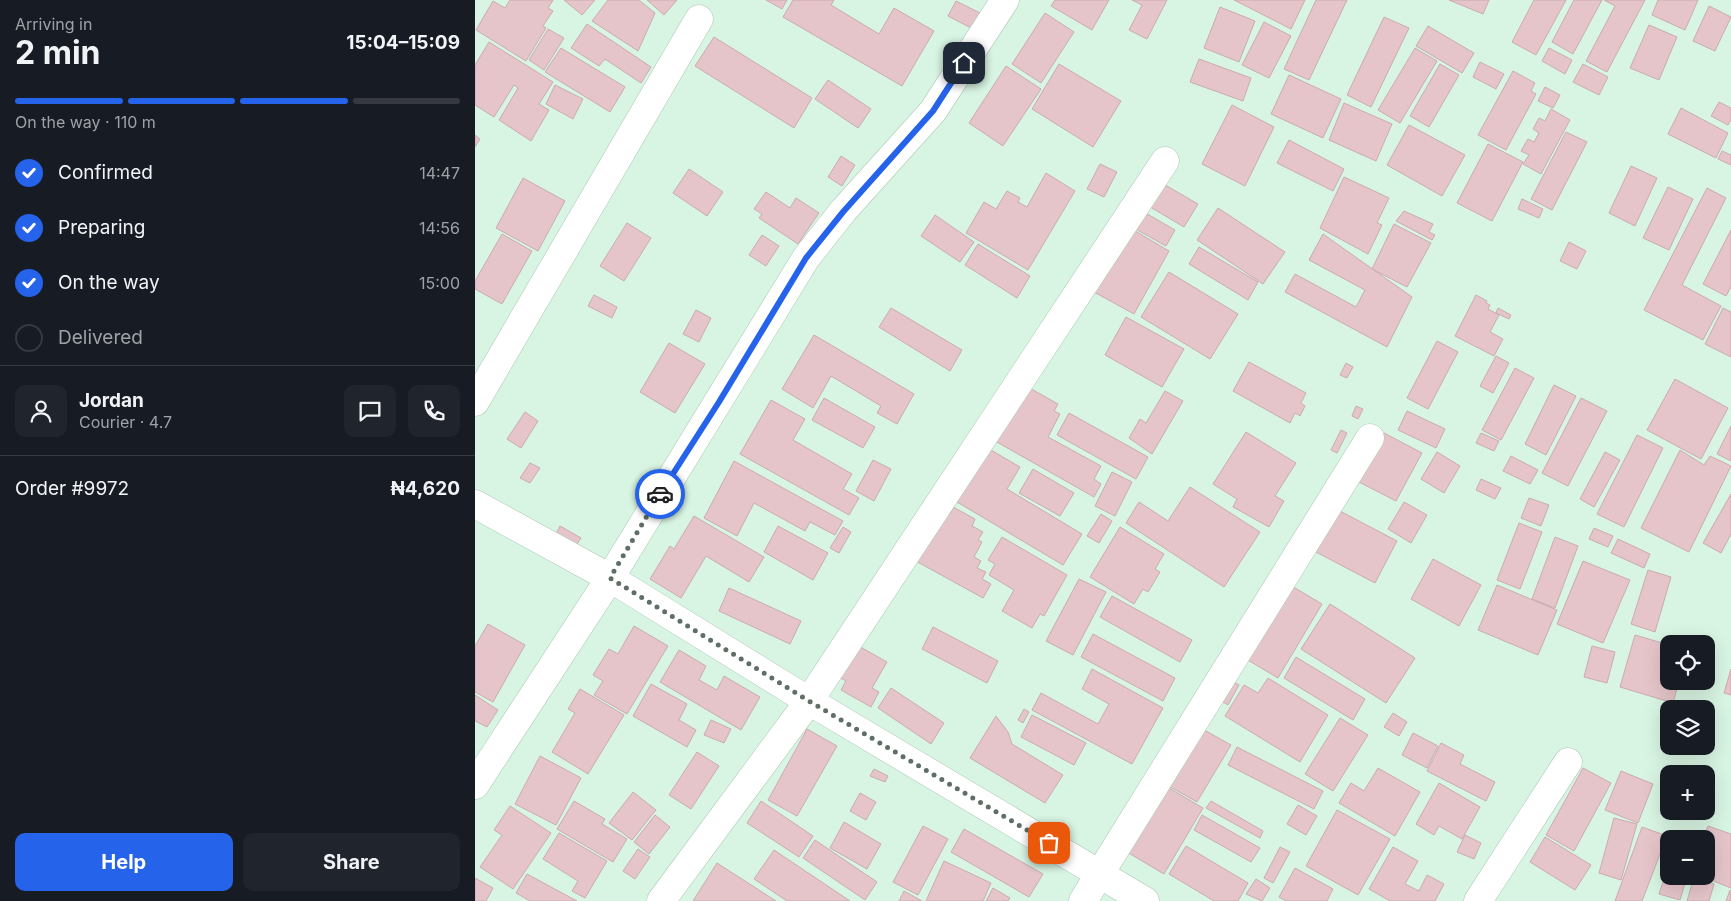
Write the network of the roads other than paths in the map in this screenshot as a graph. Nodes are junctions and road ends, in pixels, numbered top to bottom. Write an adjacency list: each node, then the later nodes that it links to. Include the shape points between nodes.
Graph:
1 (1005, 0): 7 (street, via 933,111 806,258)
2 (699, 19): 4 (street)
3 (1165, 161): 8 (street)
4 (475, 402)
5 (1370, 438): 11 (street)
6 (475, 504): 7 (street)
7 (610, 578): 8 (street); 10 (street)
8 (809, 701): 11 (street); 12 (street)
9 (1567, 762): 15 (street)
10 (475, 785)
11 (1101, 874): 13 (street); 14 (street)
12 (661, 901)
13 (1083, 901)
14 (1145, 901)
15 (1478, 901)

